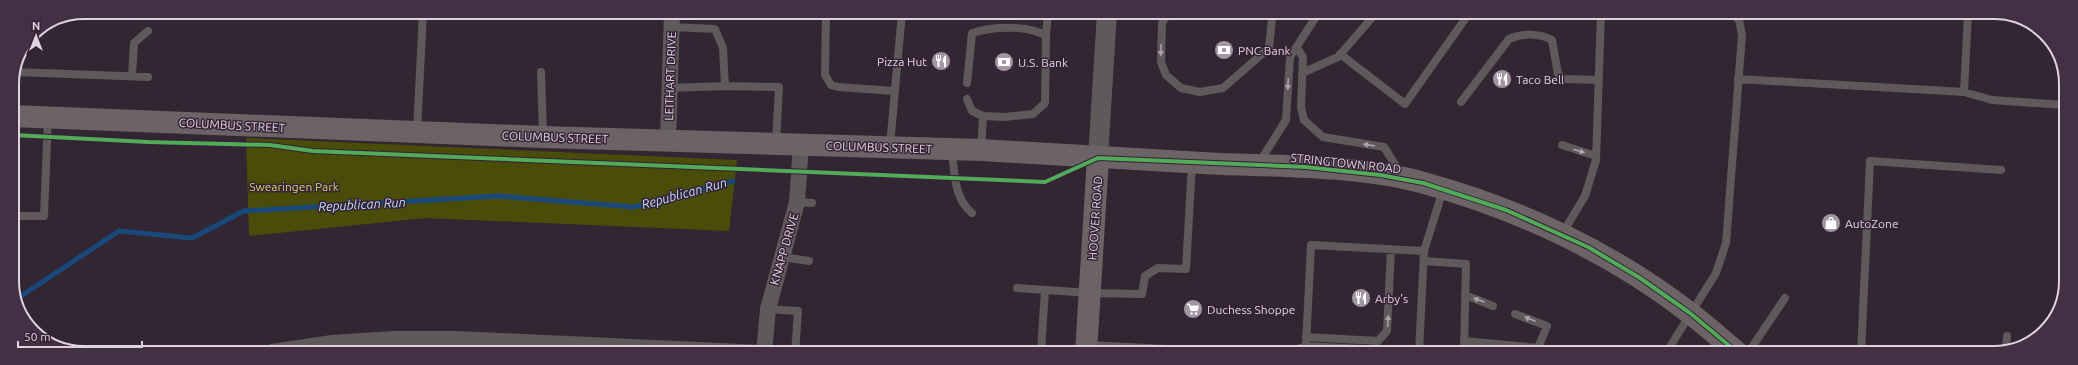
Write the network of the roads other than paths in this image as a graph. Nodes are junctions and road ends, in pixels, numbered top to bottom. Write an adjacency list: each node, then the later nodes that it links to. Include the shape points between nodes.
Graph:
1 (423, 19): 37 (lane)
2 (826, 19): 29 (lane, via 827,81 838,87)
3 (901, 19): 29 (lane)
4 (1047, 19): 16 (lane)
5 (1107, 19): 47 (street, HOOVER ROAD)
6 (1165, 19): 7 (lane, one-way to 7, via 1162,23 1161,62 1166,75 1181,88 1200,92 1223,88 1268,48)
7 (1272, 19)
8 (1315, 19): 17 (lane)
9 (1371, 19): 18 (lane)
10 (1465, 19): 18 (lane, via 1405,104)
11 (1601, 19): 25 (lane)
12 (1738, 19): 24 (lane, via 1742,36)
13 (1968, 19): 30 (lane)
14 (671, 20): 27 (lane, via 715,29 723,48); 28 (street, LEITHART DRIVE)
15 (148, 31): 22 (lane, via 134,43)
16 (1046, 36): 26 (lane, via 1040,32 1023,29 985,29 972,33); 35 (lane, via 1045,103 1033,114)
17 (1297, 48): 21 (lane, via 1303,57); 49 (lane, one-way to 49, via 1290,57 1286,120)
18 (1340, 54): 21 (lane)
19 (20, 72): 22 (lane)
20 (542, 72): 38 (lane)
21 (1302, 73): 51 (lane, one-way to 21, via 1384,147 1323,137 1304,120 1301,107)
22 (132, 76): 23 (lane)
23 (148, 77)
24 (1738, 79): 30 (lane); 68 (lane, via 1726,243 1716,273)
25 (1599, 80): 32 (lane, via 1564,79 1558,74 1552,40 1544,36 1519,34 1509,39); 46 (lane)
26 (967, 83)
27 (725, 86): 28 (lane); 40 (lane, via 779,87)
28 (669, 88): 39 (street, LEITHART DRIVE)
29 (894, 91): 43 (lane)
30 (1964, 92): 33 (lane, via 1992,100)
31 (967, 99): 35 (lane, via 972,111)
32 (1461, 102)
33 (2059, 105)
34 (19, 116): 36 (main road, COLUMBUS STREET)
35 (983, 116): 45 (lane)
36 (48, 117): 37 (main road, COLUMBUS STREET); 54 (lane, via 44,216)
37 (417, 132): 38 (main road, COLUMBUS STREET)
38 (543, 137): 39 (main road, COLUMBUS STREET)
39 (668, 140): 40 (main road, COLUMBUS STREET)
40 (776, 144): 41 (main road, COLUMBUS STREET)
41 (801, 145): 43 (main road, COLUMBUS STREET); 58 (street, KNAPP DRIVE, via 805,202)
42 (1562, 145): 46 (lane, one-way to 46)
43 (890, 148): 44 (main road, COLUMBUS STREET)
44 (951, 150): 45 (main road, COLUMBUS STREET); 53 (lane, via 954,178 960,196)
45 (981, 150): 47 (main road, COLUMBUS STREET)
46 (1596, 156): 55 (lane, via 1585,196)
47 (1098, 158): 48 (main road, STRINGTOWN ROAD); 63 (main road, HOOVER ROAD)
48 (1192, 162): 49 (main road, STRINGTOWN ROAD); 63 (lane, via 1186,269 1158,268 1145,276 1142,294)
49 (1258, 165): 51 (main road, STRINGTOWN ROAD, via 1306,167)
50 (2001, 170): 88 (lane, via 1870,161)
51 (1405, 179): 52 (main road, STRINGTOWN ROAD)
52 (1443, 189): 55 (main road, STRINGTOWN ROAD, via 1506,210); 57 (lane)
53 (972, 213)
54 (19, 216)
55 (1562, 235): 68 (main road, STRINGTOWN ROAD, via 1588,247 1640,278)
56 (1392, 249): 57 (lane); 71 (lane, one-way to 56, via 1378,341 1388,331); 71 (lane, via 1311,245)
57 (1424, 251): 60 (lane)
58 (782, 257): 59 (lane); 67 (street, KNAPP DRIVE)
59 (809, 261)
60 (1424, 261): 64 (lane, via 1466,264); 81 (lane)
61 (1017, 288): 62 (lane)
62 (1045, 290): 63 (lane); 78 (lane)
63 (1090, 293): 79 (main road, HOOVER ROAD)
64 (1465, 295): 66 (lane, one-way to 64); 72 (lane)
65 (1785, 298): 87 (lane)
66 (1494, 306)
67 (768, 308): 76 (street, KNAPP DRIVE); 77 (lane, via 798,311)
68 (1690, 313): 85 (lane); 86 (main road, STRINGTOWN ROAD)
69 (1515, 314): 84 (lane, one-way to 69, via 1547,326)
70 (2007, 336): 73 (lane)
71 (1306, 337): 80 (lane)
72 (1464, 341): 82 (lane); 83 (lane, one-way to 83)
73 (2006, 345)
74 (312, 346): 75 (street, via 394,339 457,339)
75 (610, 346)
76 (765, 346)
77 (796, 346)
78 (1040, 346)
79 (1086, 346)
80 (1306, 346)
81 (1419, 346)
82 (1464, 346)
83 (1517, 346)
84 (1539, 346)
85 (1670, 346)
86 (1730, 346)
87 (1753, 346)
88 (1861, 346)

